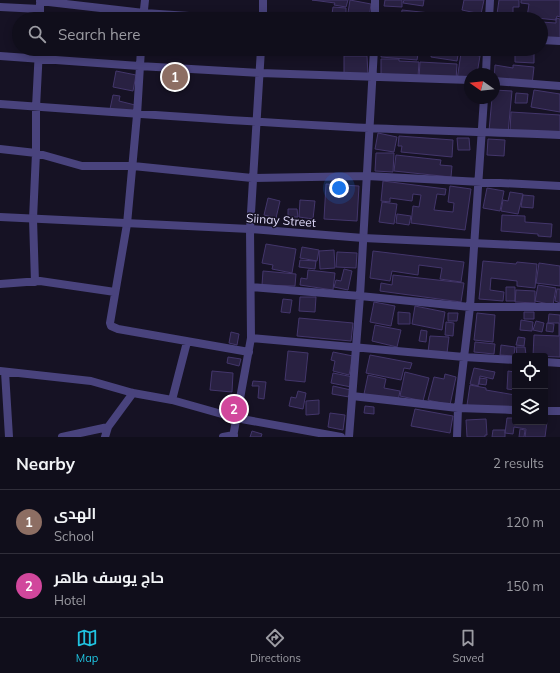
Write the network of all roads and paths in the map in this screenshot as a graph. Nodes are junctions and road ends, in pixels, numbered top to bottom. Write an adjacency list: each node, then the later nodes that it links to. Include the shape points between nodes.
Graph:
1 (145, 0): 8 (street)
2 (263, 0): 9 (street)
3 (375, 0): 10 (street)
4 (490, 0): 11 (street)
5 (40, 3): 6 (street); 7 (street)
6 (0, 7)
7 (112, 12)
8 (144, 12)
9 (262, 12)
10 (375, 12)
11 (489, 12)
12 (548, 40): 13 (street)
13 (560, 41)
14 (0, 56): 19 (street)
15 (140, 56): 20 (street)
16 (261, 56): 22 (street)
17 (374, 56): 23 (street)
18 (487, 56): 21 (street)
19 (39, 58): 20 (street); 29 (street)
20 (139, 66): 22 (street); 30 (street)
21 (486, 68)
22 (260, 73): 23 (street); 31 (street)
23 (372, 77): 24 (street); 32 (street)
24 (464, 80)
25 (500, 81): 26 (street)
26 (560, 86)
27 (0, 104): 29 (street)
28 (483, 104): 33 (street)
29 (36, 107): 30 (street); 36 (street)
30 (137, 115): 31 (street); 37 (street)
31 (257, 122): 32 (street); 39 (street)
32 (370, 128): 33 (street); 38 (street)
33 (481, 132): 34 (street); 40 (street)
34 (560, 135)
35 (0, 149): 36 (street)
36 (36, 153): 37 (street, via 82,166); 43 (street)
37 (132, 166): 39 (street); 44 (street)
38 (367, 176): 39 (street); 40 (street); 46 (street)
39 (252, 178): 45 (street)
40 (478, 182): 41 (street); 47 (street)
41 (560, 186)
42 (0, 218): 43 (street, Siinay Street)
43 (32, 219): 44 (street, Siinay Street); 49 (street)
44 (127, 224): 45 (street, Siinay Street); 52 (street)
45 (250, 229): 46 (street, Siinay Street); 51 (street)
46 (363, 238): 47 (street, Siinay Street); 53 (street)
47 (474, 243): 48 (street, Siinay Street); 54 (street)
48 (560, 246)
49 (35, 282): 50 (street); 52 (street)
50 (0, 284)
51 (251, 287): 53 (street); 56 (street)
52 (115, 292): 57 (street, via 111,326)
53 (360, 296): 54 (street); 58 (street)
54 (470, 307): 55 (street); 60 (street)
55 (560, 307)
56 (251, 338): 58 (street); 59 (street)
57 (187, 342): 59 (street); 67 (street)
58 (356, 346): 60 (street); 66 (street)
59 (249, 352): 72 (street)
60 (464, 357): 61 (street); 68 (street)
61 (512, 360)
62 (548, 362): 63 (street)
63 (560, 363)
64 (2, 371): 65 (street, via 90,381); 76 (street)
65 (133, 394): 67 (street); 73 (street)
66 (352, 396): 68 (street); 81 (street)
67 (172, 400): 72 (street)
68 (458, 408): 69 (street); 82 (street)
69 (512, 410)
70 (548, 411): 71 (street)
71 (560, 411)
72 (236, 418): 74 (street); 75 (street)
73 (108, 427): 77 (street); 78 (street)
74 (310, 434): 80 (street)
75 (233, 436): 79 (street)
76 (9, 437)
77 (62, 437)
78 (105, 437)
79 (223, 437)
80 (341, 437)
81 (349, 437)
82 (457, 437)

